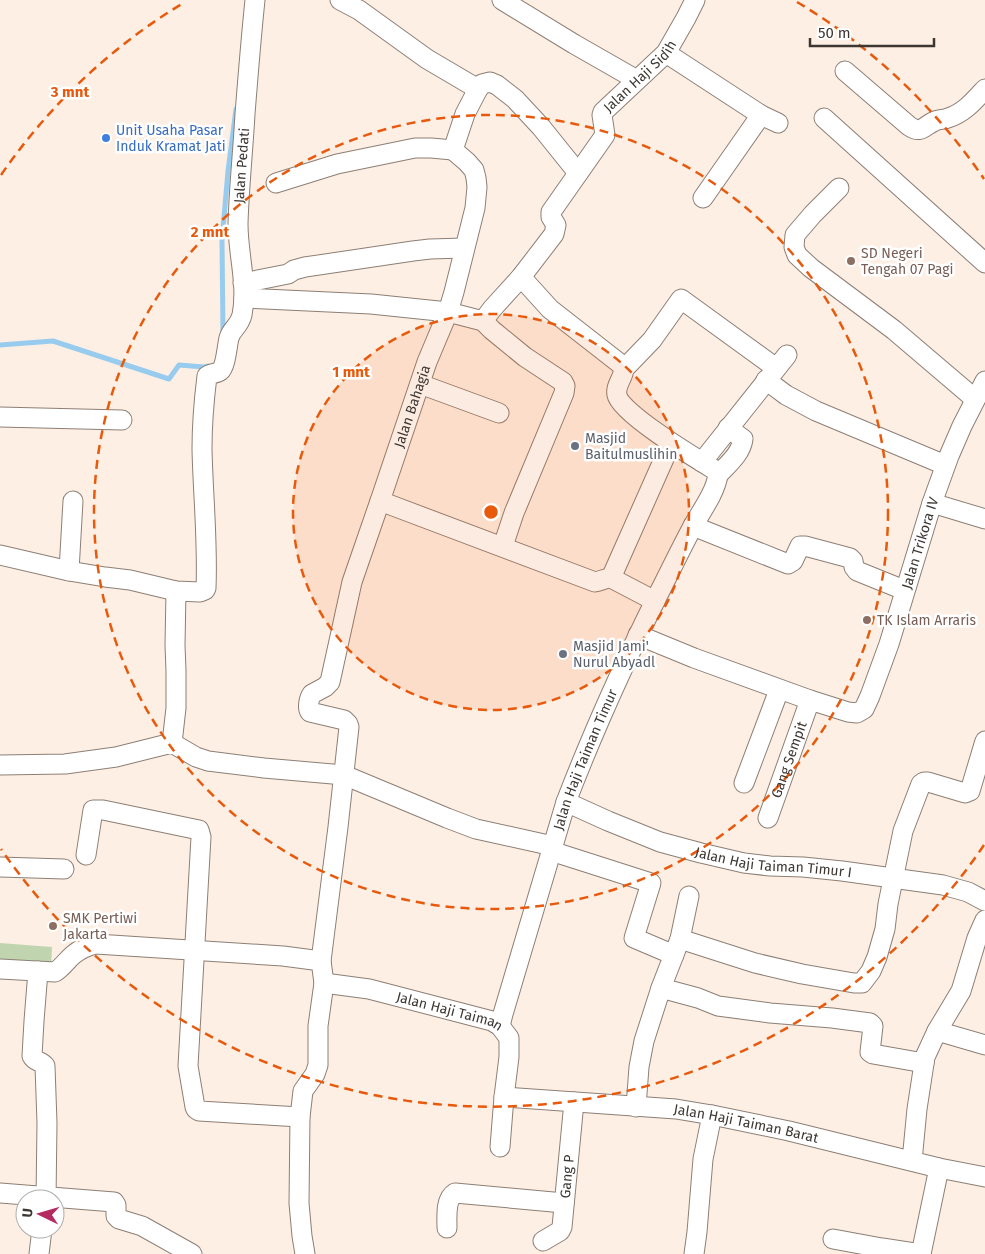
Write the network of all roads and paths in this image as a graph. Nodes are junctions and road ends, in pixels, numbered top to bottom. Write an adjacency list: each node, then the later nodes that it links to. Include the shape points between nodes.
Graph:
1 (255, 0): 19 (street, Jalan Pedati, via 239,216)
2 (340, 0): 8 (street)
3 (502, 0): 7 (street)
4 (695, 0): 5 (street, Jalan Haji Sidih)
5 (666, 53): 12 (street, Jalan Haji Sidih, via 603,112 604,135); 15 (street, via 770,119)
6 (845, 71): 9 (street, via 917,130 958,114)
7 (630, 76)
8 (478, 90): 11 (street, via 465,114); 12 (street, via 490,82 508,93)
9 (985, 90)
10 (824, 118): 17 (street)
11 (453, 150): 13 (street, via 416,148 337,164); 16 (street, Jalan Bahagia, via 474,170 476,178 475,208)
12 (578, 173): 18 (street, Jalan Haji Sidih, via 551,212 556,226 554,234)
13 (276, 182)
14 (839, 188): 26 (street, via 795,235 797,255 894,330)
15 (703, 198)
16 (464, 248): 19 (street, via 422,250 312,266); 20 (street, Jalan Bahagia)
17 (985, 263)
18 (520, 277): 21 (street, Jalan Haji Sidih); 23 (street, via 550,309)
19 (244, 290): 20 (street); 44 (street, Jalan Pedati, via 239,324 229,336 222,368 206,376 202,449 206,588 200,592)
20 (448, 312): 21 (street); 25 (street, Jalan Bahagia)
21 (483, 321): 40 (street, via 512,348 565,386)
22 (776, 367): 23 (street, via 681,299 652,340); 30 (street); 33 (street, via 786,395)
23 (624, 369): 31 (street, via 616,388 620,402)
24 (985, 380): 26 (street, Jalan Trikora IV)
25 (420, 384): 27 (street); 36 (street, Jalan Bahagia)
26 (975, 399): 33 (street, Jalan Trikora IV)
27 (499, 414)
28 (0, 417): 29 (street)
29 (122, 420)
30 (728, 428): 32 (street); 34 (street, Jalan Haji Taiman Timur, via 743,440 742,446)
31 (671, 443): 32 (street); 43 (street)
32 (702, 462): 34 (street, via 715,470)
33 (945, 466): 37 (street, Jalan Trikora IV)
34 (718, 478): 39 (street, Jalan Haji Taiman Timur)
35 (74, 501): 42 (street)
36 (380, 501): 40 (street); 53 (street, Jalan Bahagia, via 352,582 330,682 312,694 309,701 310,712 344,720 349,726)
37 (932, 503): 38 (street); 45 (street, Jalan Trikora IV)
38 (985, 519)
39 (693, 526): 45 (street, via 788,564 800,546 850,558 857,571); 46 (street, Jalan Haji Taiman Timur)
40 (502, 546): 43 (street, via 596,582)
41 (0, 555): 42 (street)
42 (69, 571): 44 (street)
43 (611, 578): 46 (street)
44 (176, 590): 51 (street, via 176,708)
45 (904, 590): 49 (street, Jalan Trikora IV, via 864,709 857,713 848,712)
46 (655, 600): 47 (street, Jalan Haji Taiman Timur)
47 (638, 635): 48 (street, Jalan Trikora IV); 55 (street, Jalan Haji Taiman Timur)
48 (779, 690): 49 (street, Jalan Trikora IV); 54 (street)
49 (810, 700): 56 (street, Gang Sempit)
50 (985, 741): 61 (street, via 968,793 928,782 921,784 903,831)
51 (172, 743): 52 (street, via 65,764); 53 (street, via 208,761)
52 (0, 765)
53 (344, 775): 57 (street, via 446,818); 68 (street)
54 (744, 783)
55 (566, 802): 57 (street, Jalan Haji Taiman Timur); 61 (street, Jalan Haji Taiman Timur I, via 660,842 744,863)
56 (768, 818)
57 (552, 849): 65 (street, via 651,883 634,938); 73 (street, Jalan Haji Taiman Timur)
58 (86, 855): 67 (street, via 93,810 199,830)
59 (0, 867): 60 (street)
60 (64, 869)
61 (893, 878): 63 (street, Jalan Haji Taiman Timur I, via 943,885); 65 (street, via 877,958 862,982 802,974)
62 (689, 896): 65 (street)
63 (985, 901)
64 (985, 920): 66 (street)
65 (677, 947): 72 (street)
66 (980, 948): 74 (street, via 961,991)
67 (194, 951): 68 (street); 70 (street, via 96,944 73,954 55,972); 81 (street, via 188,1066 196,1109)
68 (321, 961): 71 (street)
69 (0, 969): 70 (street)
70 (38, 971): 86 (street, via 32,1056 45,1066)
71 (324, 983): 73 (street, Jalan Haji Taiman, via 369,989 492,1021); 81 (street, via 318,1026 318,1065 303,1091)
72 (661, 988): 76 (street, via 718,1006 870,1023 873,1026 870,1052); 79 (street, via 644,1040)
73 (500, 1026): 77 (street, Jalan Haji Taiman, via 509,1038)
74 (937, 1031): 75 (street); 76 (street)
75 (985, 1045)
76 (924, 1063): 83 (street)
77 (504, 1097): 78 (street, Jalan Haji Taiman Barat); 82 (street, Jalan Haji Taiman)
78 (574, 1102): 79 (street, Jalan Haji Taiman Barat); 90 (street, Gang P)
79 (636, 1107): 80 (street, Jalan Haji Taiman Barat)
80 (712, 1115): 83 (street, Jalan Haji Taiman Barat); 98 (street, via 703,1159)
81 (300, 1117): 97 (street, via 299,1203)
82 (500, 1147)
83 (912, 1161): 84 (street, Jalan Haji Taiman Barat)
84 (939, 1168): 85 (street, Jalan Haji Taiman Barat); 99 (street)
85 (985, 1177)
86 (46, 1189)
87 (0, 1193): 88 (street)
88 (15, 1195)
89 (65, 1199): 96 (street, via 114,1202 119,1219 142,1226)
90 (564, 1203): 91 (street, via 455,1193 449,1200); 94 (street, Gang P, via 561,1230)
91 (447, 1228)
92 (41, 1239): 95 (street)
93 (833, 1239): 99 (street)
94 (543, 1241)
95 (39, 1254)
96 (192, 1254)
97 (305, 1254)
98 (694, 1254)
99 (921, 1254)

